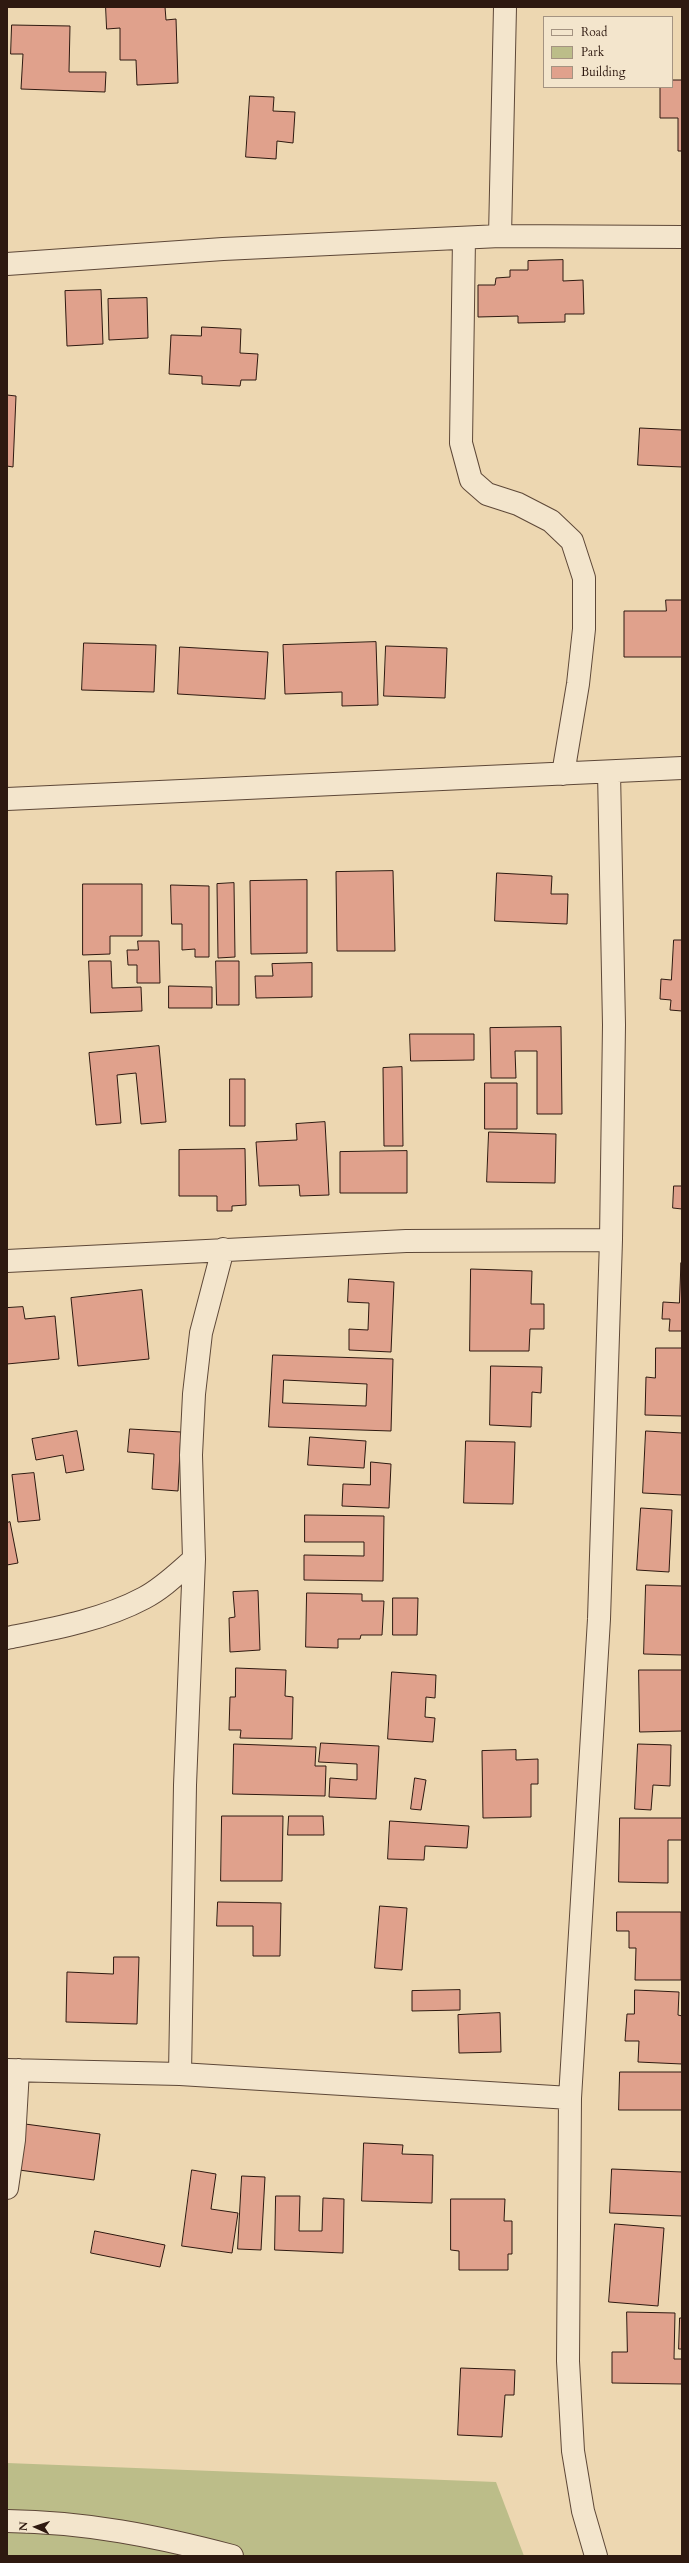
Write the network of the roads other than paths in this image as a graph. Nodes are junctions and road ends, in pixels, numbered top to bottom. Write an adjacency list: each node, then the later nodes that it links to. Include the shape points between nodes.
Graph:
1 (505, 7): 2 (street)
2 (500, 236): 3 (street); 4 (street)
3 (682, 237)
4 (464, 238): 5 (street, via 223,249); 8 (street, via 461,443 471,480 487,494 518,504 551,521 572,541 584,578 583,636)
5 (7, 264)
6 (682, 768): 7 (street)
7 (609, 772): 8 (street); 10 (street, via 614,1025)
8 (563, 774): 9 (street)
9 (7, 799)
10 (610, 1240): 11 (street, via 406,1240); 17 (street, via 599,1619)
11 (223, 1249): 12 (street); 13 (street, via 201,1334 194,1394 191,1455)
12 (7, 1261)
13 (194, 1559): 14 (street, via 169,1582 144,1599 96,1617); 16 (street, via 185,1785)
14 (7, 1638)
15 (12, 2070): 16 (street); 18 (street, via 14,2140)
16 (180, 2074): 17 (street)
17 (570, 2098): 21 (street, via 570,2391 573,2451 583,2511)
18 (7, 2188)
19 (7, 2521): 20 (street, via 87,2525 182,2543)
20 (232, 2556)
21 (596, 2556)

